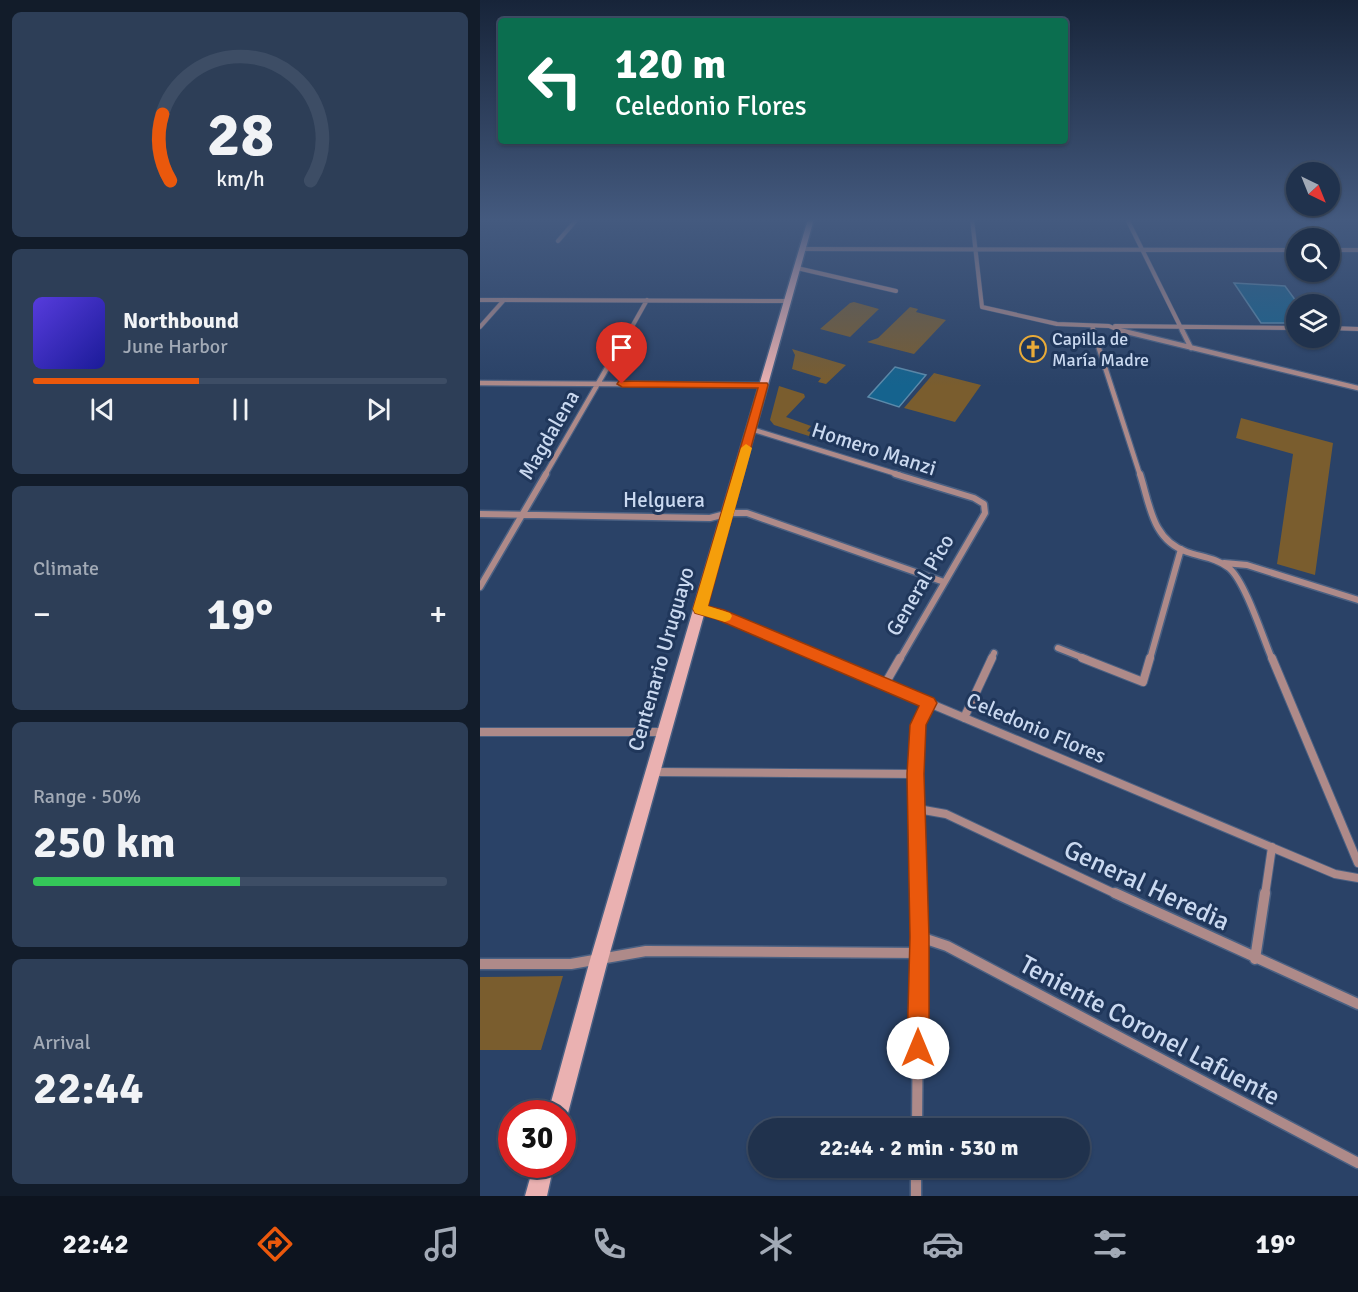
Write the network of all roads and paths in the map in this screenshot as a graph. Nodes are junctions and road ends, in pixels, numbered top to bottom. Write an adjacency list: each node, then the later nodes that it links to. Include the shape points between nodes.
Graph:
1 (795, 275): 9 (main road, Centenario Uruguayo)
2 (826, 275): 5 (street)
3 (978, 275): 10 (street, via 982,307 1044,322)
4 (1155, 275): 13 (street)
5 (896, 291)
6 (480, 300): 7 (street)
7 (504, 300): 8 (street); 12 (street)
8 (647, 300): 9 (street); 19 (street, Magdalena)
9 (788, 301): 20 (main road, Centenario Uruguayo)
10 (1092, 326): 11 (street); 27 (street, via 1158,533)
11 (1108, 326): 13 (street); 17 (street)
12 (480, 327)
13 (1181, 327): 14 (street); 17 (street)
14 (1286, 328)
15 (1340, 328): 16 (street)
16 (1358, 328)
17 (1191, 348): 21 (street)
18 (480, 383): 19 (street)
19 (599, 383): 20 (street); 26 (street, Magdalena)
20 (764, 385): 22 (main road, Centenario Uruguayo)
21 (1358, 388)
22 (752, 429): 23 (street, Homero Manzi); 24 (main road, Centenario Uruguayo)
23 (984, 504): 29 (street, General Pico, via 985,513)
24 (729, 513): 26 (street, Helguera, via 710,518); 29 (street, Helguera, via 747,513); 32 (main road, Centenario Uruguayo)
25 (480, 514): 26 (street, Helguera)
26 (522, 514): 30 (street, Magdalena)
27 (1181, 549): 28 (street); 33 (street, via 1143,682)
28 (1224, 563): 31 (street, via 1247,565); 44 (street, via 1238,578)
29 (944, 582): 35 (street, General Pico)
30 (480, 587)
31 (1358, 600)
32 (700, 609): 35 (street, Celedonio Flores); 39 (main road, Centenario Uruguayo)
33 (1058, 648)
34 (994, 653): 37 (street)
35 (885, 684): 36 (street, Celedonio Flores)
36 (929, 703): 37 (street, Celedonio Flores); 41 (street, via 918,725)
37 (964, 718): 43 (street, Celedonio Flores)
38 (480, 732): 39 (street)
39 (665, 732): 40 (main road, Centenario Uruguayo)
40 (654, 772): 41 (street); 49 (main road, Centenario Uruguayo)
41 (915, 774): 42 (street)
42 (918, 809): 46 (street); 48 (street, General Heredia, via 946,814)
43 (1272, 847): 45 (street, Celedonio Flores, via 1335,874); 48 (street)
44 (1358, 863)
45 (1358, 879)
46 (920, 937): 47 (street); 54 (street, Teniente Coronel Lafuente, via 947,946)
47 (918, 953): 49 (street, via 646,951); 53 (street)
48 (1255, 959): 51 (street, General Heredia)
49 (599, 960): 50 (street, via 571,964); 52 (main road, Centenario Uruguayo)
50 (480, 963)
51 (1358, 1004)
52 (561, 1100)
53 (917, 1118)
54 (1358, 1163)
55 (540, 1178): 57 (main road)
56 (916, 1178): 58 (street)
57 (536, 1196)
58 (915, 1196)

